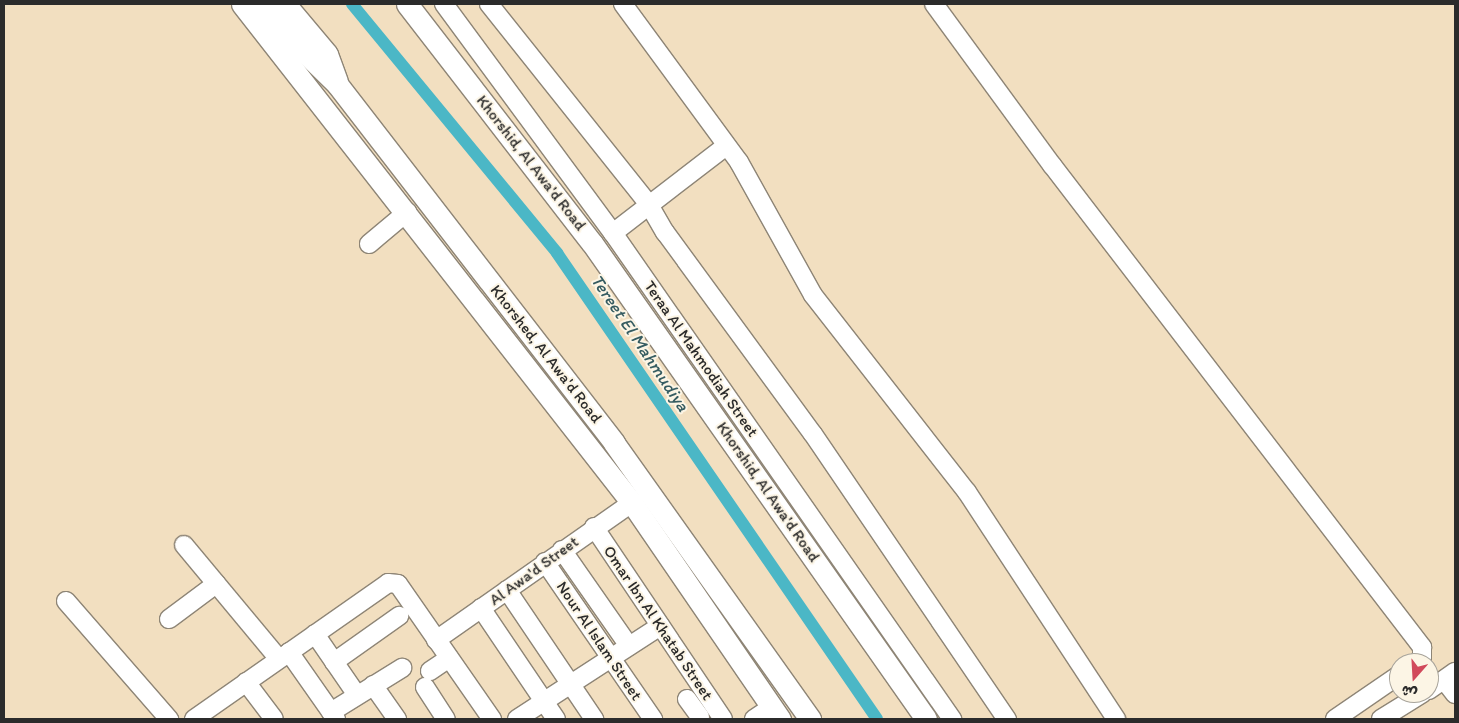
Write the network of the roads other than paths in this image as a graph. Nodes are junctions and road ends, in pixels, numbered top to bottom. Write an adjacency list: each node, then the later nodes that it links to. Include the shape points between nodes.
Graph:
1 (242, 4): 12 (main road, Khorshed, Al Awa'd Road)
2 (263, 4): 9 (main road, Khorshed, Al Awa'd Road, via 295,43)
3 (285, 4): 9 (main road, via 327,54 334,67)
4 (407, 4): 62 (main road, Khorshid, Al Awa'd Road, via 592,243)
5 (444, 4): 13 (street, Teraa Al Mahmodiah Street)
6 (490, 4): 11 (street)
7 (623, 4): 10 (street)
8 (934, 4): 30 (street, via 1052,165 1422,647)
9 (337, 84): 61 (main road, Khorshed, Al Awa'd Road, via 614,443)
10 (726, 146): 11 (street); 65 (street, via 744,170 813,294 966,492)
11 (650, 206): 13 (street); 64 (street, via 665,232 824,450)
12 (407, 212): 14 (street); 15 (main road, Khorshed, Al Awa'd Road)
13 (613, 233): 63 (street, Teraa Al Mahmodiah Street)
14 (369, 244)
15 (632, 503): 16 (street, Al Awa'd Street); 47 (main road, Khorshed, Al Awa'd Road)
16 (594, 527): 18 (street, Al Awa'd Street); 26 (street, Omar Ibn Al Khatab Street)
17 (184, 545): 20 (street)
18 (562, 550): 19 (street, Al Awa'd Street); 29 (street)
19 (545, 562): 21 (street, Al Awa'd Street); 33 (street, Nour Al Islam Street)
20 (216, 584): 25 (street); 31 (street)
21 (507, 590): 23 (street, Al Awa'd Street); 40 (street)
22 (66, 601): 50 (street)
23 (482, 608): 28 (street, Al Awa'd Street); 45 (street)
24 (399, 616): 34 (street)
25 (169, 619)
26 (660, 626): 29 (street); 49 (street, Omar Ibn Al Khatab Street)
27 (315, 634): 28 (street, via 383,585 393,583 398,584); 31 (street); 34 (street)
28 (436, 640): 32 (street)
29 (629, 646): 33 (street)
30 (1422, 653)
31 (284, 656): 37 (street); 48 (street)
32 (449, 658): 54 (street, via 428,679); 55 (street)
33 (610, 658): 40 (street); 59 (street, Nour Al Islam Street)
34 (334, 662): 43 (street)
35 (402, 668): 41 (street)
36 (1450, 676): 39 (street); 42 (street)
37 (246, 682): 51 (street); 52 (street)
38 (1389, 682): 66 (street)
39 (1439, 683)
40 (570, 684): 45 (street); 58 (street)
41 (373, 685): 43 (street); 53 (street)
42 (1455, 694)
43 (357, 695): 48 (street)
44 (687, 699): 49 (street)
45 (544, 702): 56 (street); 57 (street)
46 (1407, 703): 67 (street)
47 (776, 713): 60 (street)
48 (334, 716)
49 (709, 716)
50 (169, 719)
51 (194, 719)
52 (274, 719)
53 (397, 719)
54 (446, 719)
55 (492, 719)
56 (517, 719)
57 (556, 719)
58 (594, 719)
59 (653, 719)
60 (754, 719)
61 (810, 719)
62 (926, 719)
63 (952, 719)
64 (1007, 719)
65 (1116, 719)
66 (1335, 719)
67 (1381, 719)

